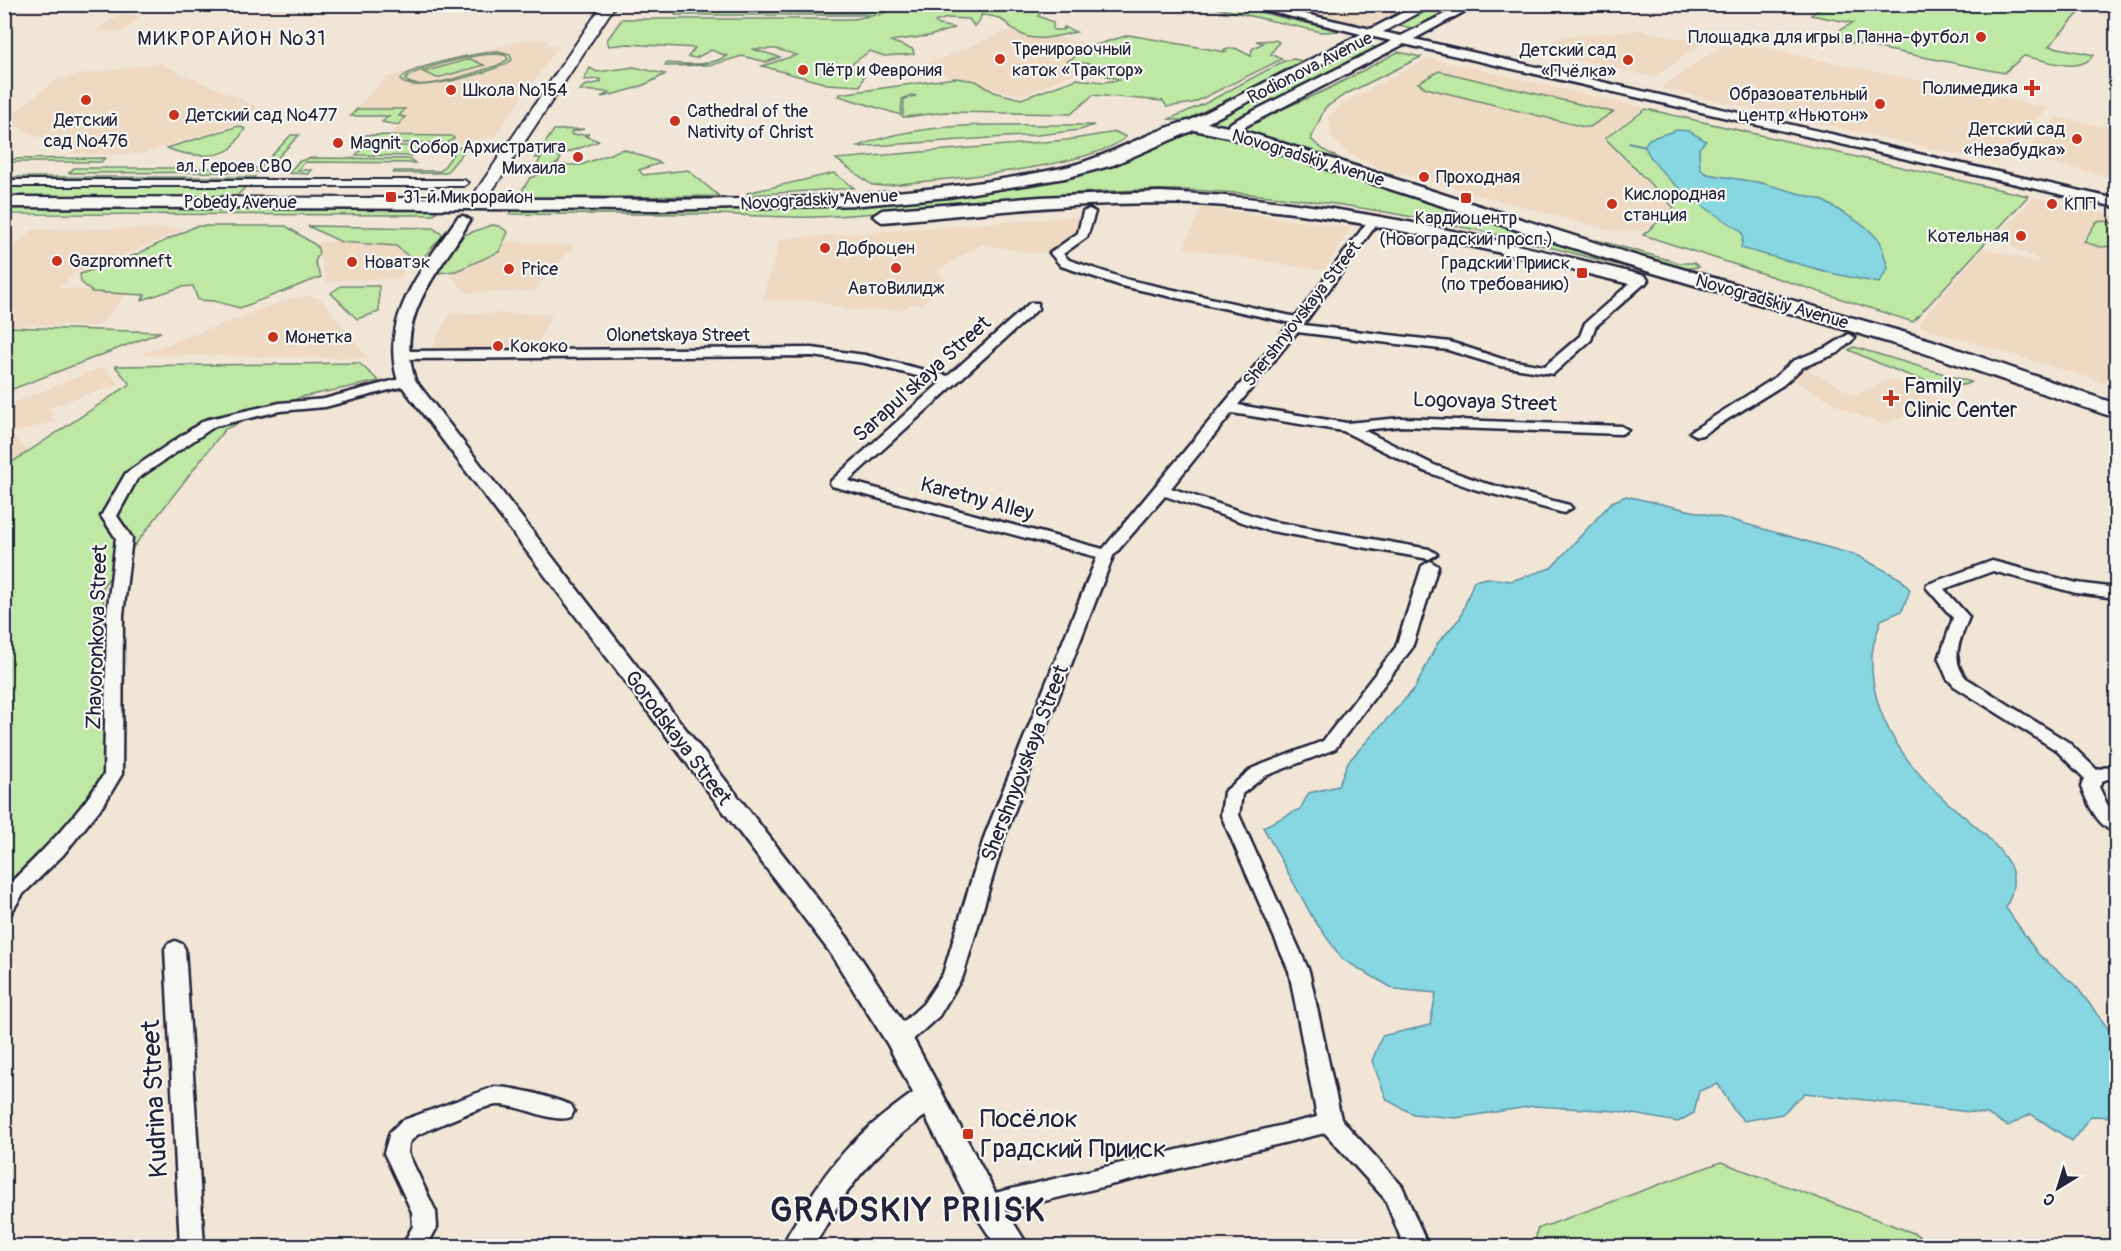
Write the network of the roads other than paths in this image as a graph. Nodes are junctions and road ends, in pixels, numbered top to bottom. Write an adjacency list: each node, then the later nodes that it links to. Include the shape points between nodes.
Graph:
1 (610, 4): 15 (main road)
2 (621, 4): 15 (main road)
3 (1245, 4): 6 (street)
4 (1429, 4): 6 (street, Rodionova Avenue)
5 (1473, 4): 7 (street, Rodionova Avenue)
6 (1372, 33): 7 (street); 8 (street, Rodionova Avenue)
7 (1403, 40): 9 (street, Rodionova Avenue, via 1241,123); 13 (street)
8 (1192, 125): 9 (main road, Novogradskiy Avenue); 15 (main road, Novogradskiy Avenue, via 1096,164 1019,182 949,192 773,204)
9 (1232, 133): 26 (main road, Novogradskiy Avenue, via 1630,260 1926,346)
10 (4, 183): 11 (street, ал. Героев СВО)
11 (464, 183)
12 (4, 202): 15 (main road, Pobedy Avenue)
13 (2116, 202)
14 (1089, 212): 20 (street, via 1083,235 1056,254 1065,263 1126,283)
15 (471, 215): 16 (main road, Pobedy Avenue); 17 (main road, Novogradskiy Avenue, via 824,220 1144,197 1284,206); 22 (street, Gorodskaya Street, via 422,277 410,299)
16 (4, 218)
17 (1375, 219): 18 (main road, Novogradskiy Avenue); 20 (street, Shershnyovskaya Street)
18 (1641, 280): 20 (street, via 1589,326 1586,338 1548,371 1500,362 1450,346); 21 (main road, Novogradskiy Avenue)
19 (1034, 306): 24 (street, Sarapul'skaya Street)
20 (1296, 324): 25 (street, Shershnyovskaya Street)
21 (1850, 338): 27 (main road, Novogradskiy Avenue, via 2006,385); 30 (street, via 1833,350 1798,364 1778,382)
22 (402, 355): 23 (street, Gorodskaya Street); 24 (street, Olonetskaya Street, via 813,352 865,359)
23 (407, 381): 39 (street, Zhavoronkova Street, via 325,403 280,407 210,423 131,476 109,516 124,538 115,615 113,774 56,850); 42 (street, Gorodskaya Street, via 838,944)
24 (951, 381): 31 (street, Sarapul'skaya Street)
25 (1228, 408): 28 (street, Shershnyovskaya Street); 32 (street, Shershnyovskaya Street)
26 (2116, 411)
27 (2116, 425)
28 (1347, 427): 29 (street, Logovaya Street, via 1401,422); 33 (street, Shershnyovskaya Street, via 1429,468 1479,486)
29 (1621, 430)
30 (1697, 432)
31 (837, 483): 34 (street, Karetny Alley)
32 (1162, 490): 34 (street, Shershnyovskaya Street); 45 (street, via 1266,525 1430,560 1404,648 1329,745 1259,772 1233,792 1230,815 1299,971)
33 (1564, 508)
34 (1106, 555): 42 (street, Shershnyovskaya Street, via 995,835 953,976 931,1010)
35 (2116, 593): 37 (street, via 2076,588 1992,566 1934,587 1960,617 1946,661 1949,672 2062,746)
36 (2116, 770): 37 (street)
37 (2094, 777): 38 (street, via 2090,787 2099,807)
38 (2116, 826)
39 (10, 891): 40 (street)
40 (4, 908)
41 (175, 949): 47 (street, Kudrina Street)
42 (899, 1039): 43 (street, Gorodskaya Street)
43 (928, 1098): 46 (street, Gorodskaya Street); 49 (street, via 857,1155)
44 (563, 1111): 48 (street, via 515,1097 494,1096 409,1128 398,1138 396,1153 424,1212 425,1227)
45 (1330, 1123): 46 (street); 51 (street, via 1394,1193)
46 (986, 1205): 50 (street, Gorodskaya Street)
47 (192, 1246)
48 (414, 1246)
49 (798, 1246)
50 (1013, 1246)
51 (1416, 1246)

